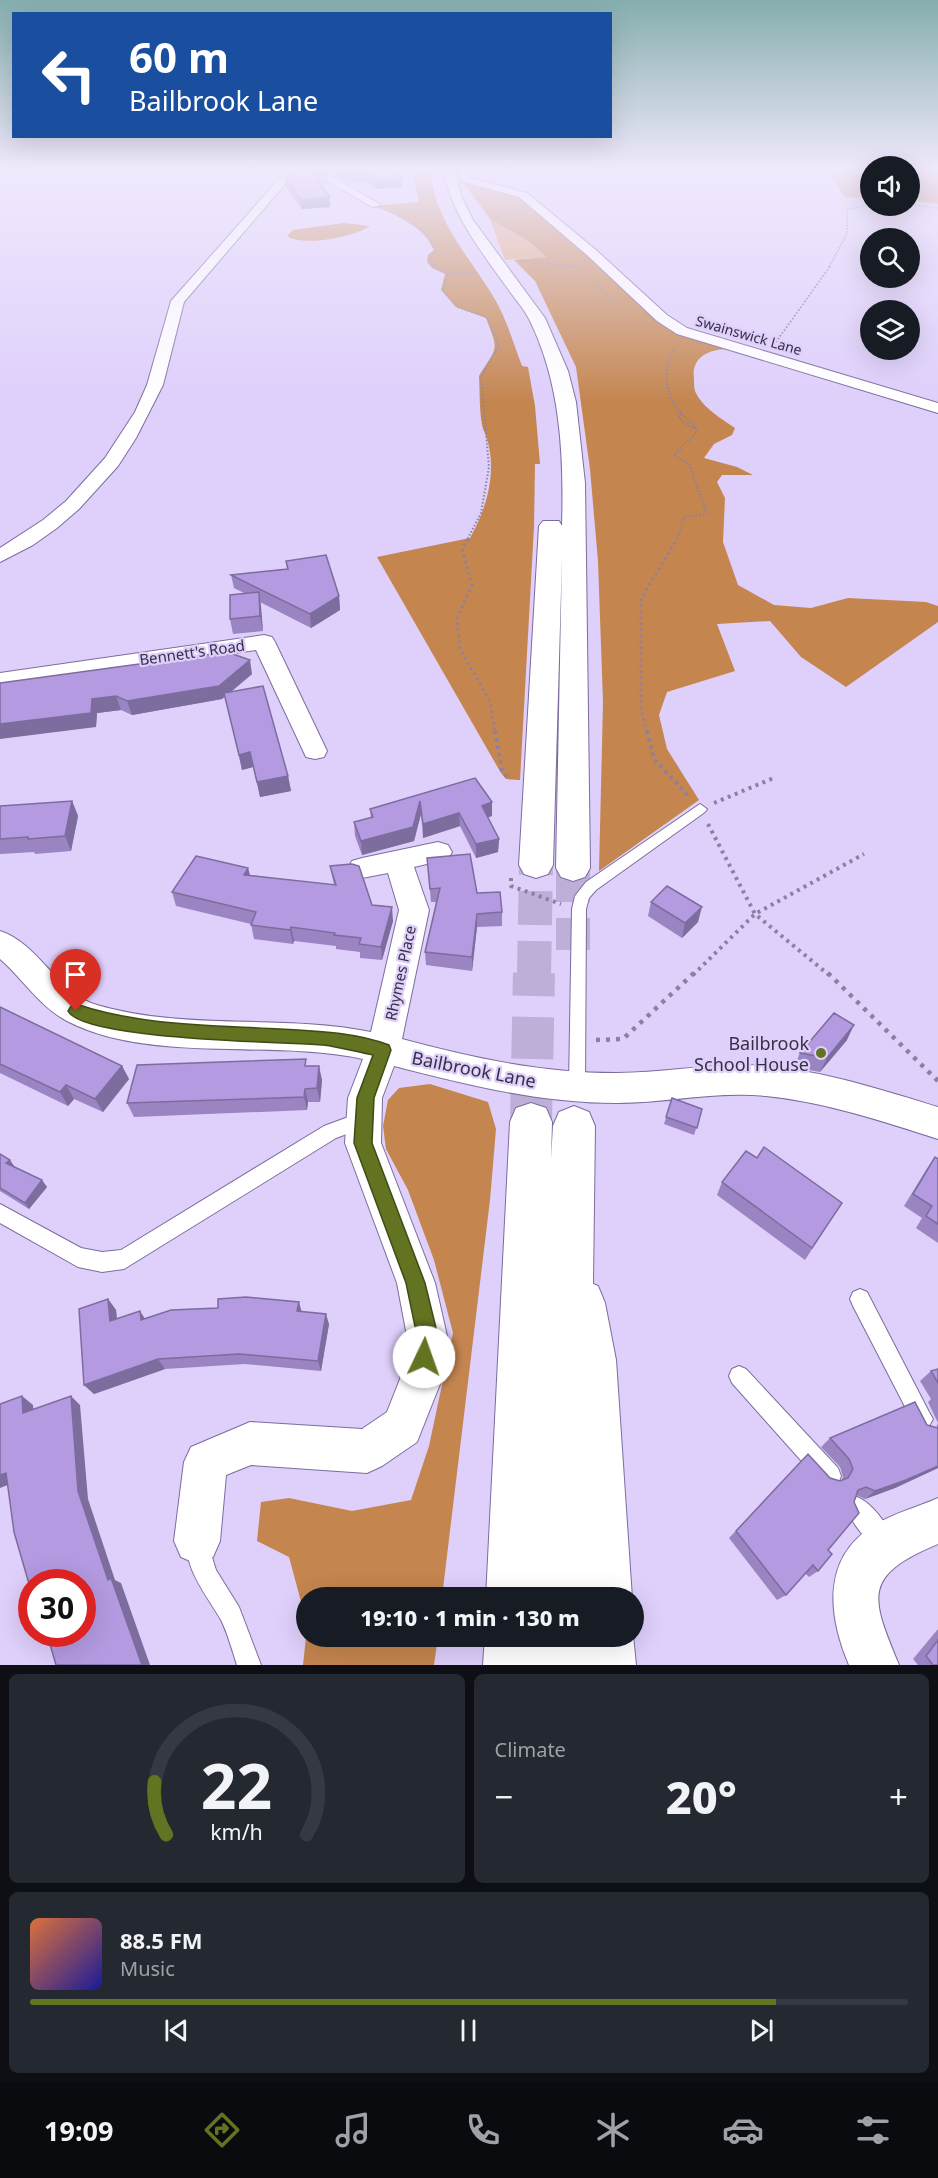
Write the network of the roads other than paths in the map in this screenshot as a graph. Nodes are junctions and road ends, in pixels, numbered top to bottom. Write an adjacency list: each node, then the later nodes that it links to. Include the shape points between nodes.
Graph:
1 (224, 248): 8 (street, via 178,300 154,385 140,416 104,473 50,526)
2 (472, 248): 6 (highway, via 519,319 540,370 548,416)
3 (486, 248): 16 (highway, via 537,318 559,371 566,402 574,483)
4 (586, 248): 5 (street, Swainswick Lane, via 671,326)
5 (938, 408)
6 (552, 483)
7 (552, 506): 14 (highway)
8 (3, 552)
9 (0, 680): 10 (street, Bennett's Road, via 264,642)
10 (315, 751)
11 (700, 809): 19 (lane, via 582,896 577,1040)
12 (438, 852): 13 (street)
13 (398, 861): 15 (street); 18 (street, Rhymes Place, via 414,910)
14 (536, 865)
15 (362, 868)
16 (573, 868)
17 (0, 943): 18 (street, Bailbrook Lane, via 18,954 63,1005 90,1017 166,1030 326,1038)
18 (383, 1050): 19 (street, Bailbrook Lane, via 501,1077); 20 (street, Rhymes Place, via 365,1098)
19 (560, 1111): 21 (street, Bailbrook Lane, via 629,1088 720,1080 768,1081); 23 (highway); 32 (highway)
20 (362, 1120): 22 (lane, via 330,1132 124,1259 102,1262 78,1257); 30 (street, Rhymes Place, via 363,1143 416,1283 427,1336 421,1379 410,1408 402,1427 367,1451 249,1443 206,1462)
21 (938, 1123)
22 (0, 1213)
23 (571, 1251): 33 (highway, via 560,1448); 34 (highway, via 591,1360)
24 (860, 1299): 26 (lane)
25 (739, 1376): 27 (lane)
26 (925, 1424)
27 (830, 1476)
28 (857, 1508): 31 (lane)
29 (938, 1521): 31 (street)
30 (197, 1541): 38 (lane, via 206,1575 231,1615)
31 (886, 1544): 42 (street, via 867,1563 856,1586 854,1609 866,1651)
32 (516, 1587)
33 (558, 1587)
34 (602, 1587)
35 (514, 1647): 39 (highway)
36 (558, 1647): 40 (highway)
37 (605, 1647): 41 (highway)
38 (249, 1665)
39 (513, 1665)
40 (558, 1665)
41 (606, 1665)
42 (875, 1665)

